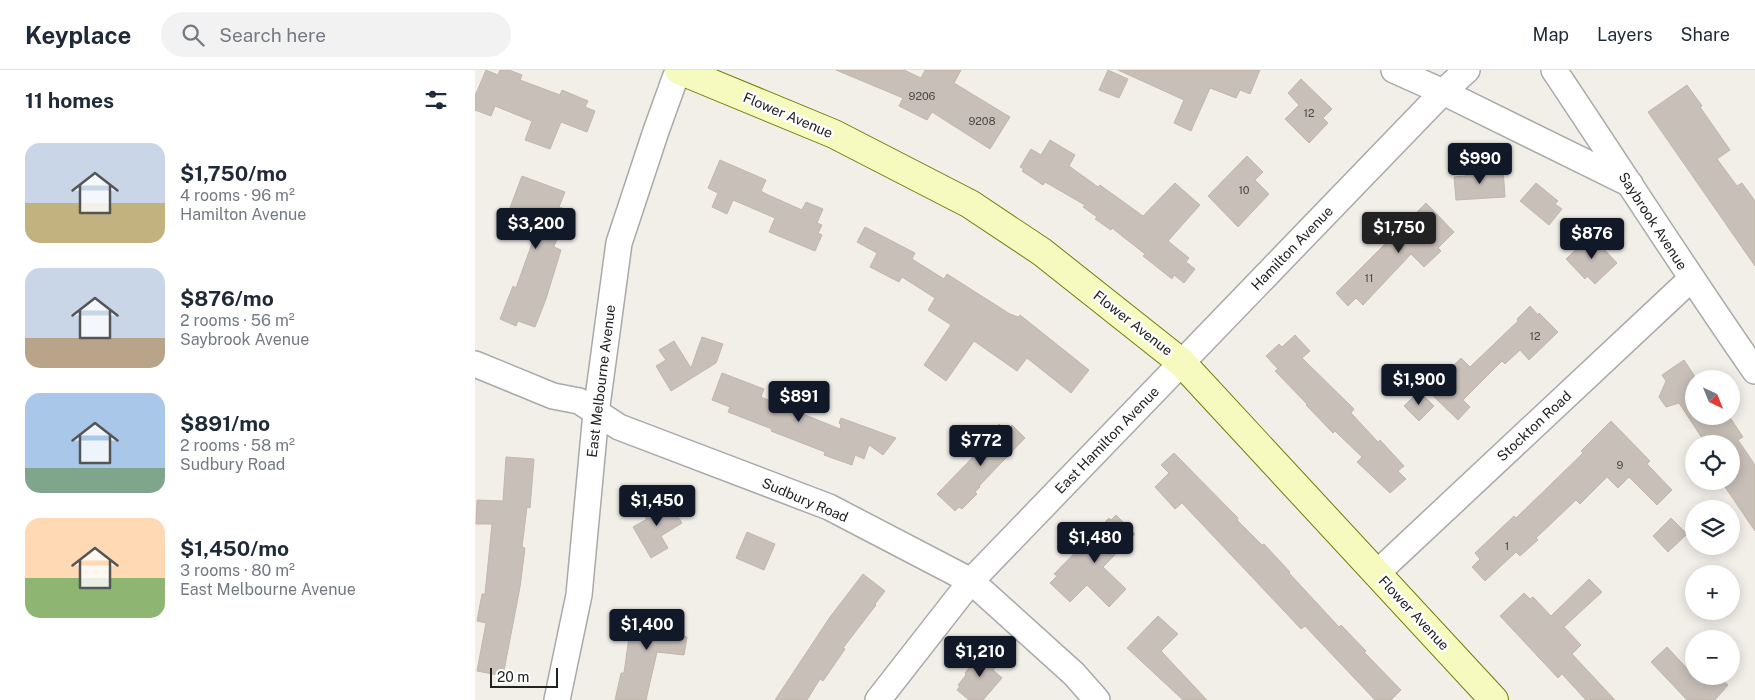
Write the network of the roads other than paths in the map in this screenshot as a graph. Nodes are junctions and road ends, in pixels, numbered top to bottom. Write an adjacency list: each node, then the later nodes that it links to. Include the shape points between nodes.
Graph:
1 (679, 70): 8 (street, Flower Avenue, via 834,134 970,204 1042,252); 11 (street, East Melbourne Avenue, via 619,243)
2 (1394, 70): 5 (street)
3 (1467, 70): 5 (street, Hamilton Avenue)
4 (1553, 70): 6 (street, Saybrook Avenue)
5 (1443, 92): 6 (street); 8 (street, Hamilton Avenue)
6 (1630, 184): 7 (street, Saybrook Avenue)
7 (1691, 279): 10 (street, Saybrook Avenue); 12 (street, Stockton Road)
8 (1182, 362): 12 (street, Flower Avenue); 13 (street, East Hamilton Avenue)
9 (475, 364): 11 (street, Sudbury Road, via 553,396 579,401)
10 (1755, 371)
11 (596, 413): 13 (street, Sudbury Road, via 619,427 829,507); 14 (street, East Melbourne Avenue, via 579,595)
12 (1377, 573): 17 (street, Flower Avenue)
13 (971, 581): 15 (street, East Hamilton Avenue); 16 (street, Sudbury Road)
14 (557, 700)
15 (878, 700)
16 (1097, 700)
17 (1494, 700)

